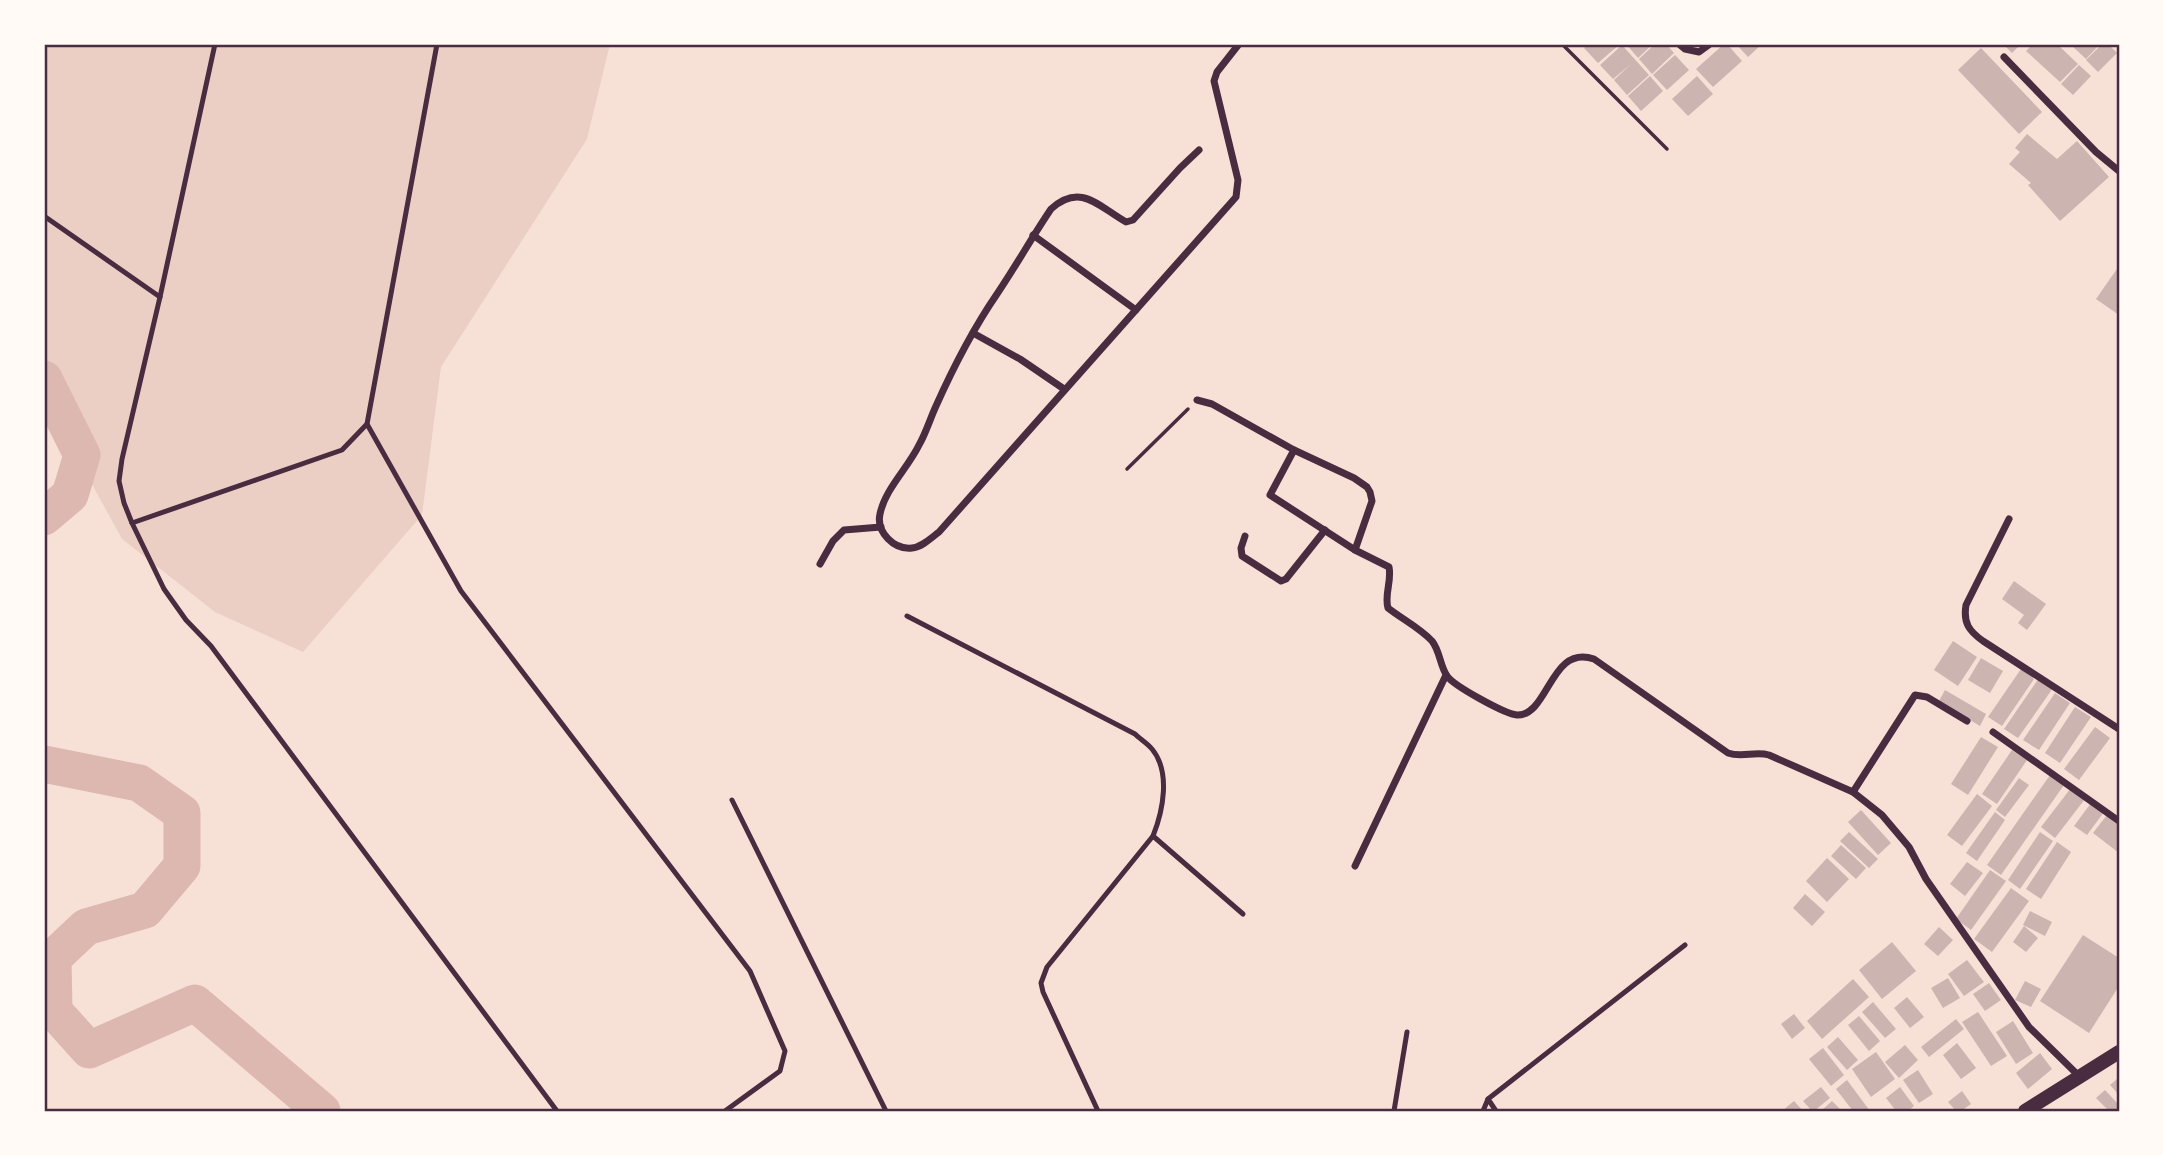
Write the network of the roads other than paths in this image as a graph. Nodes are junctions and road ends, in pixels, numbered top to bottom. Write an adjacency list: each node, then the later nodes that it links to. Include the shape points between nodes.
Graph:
1 (215, 44): 11 (lane)
2 (437, 44): 16 (lane)
3 (1239, 44): 12 (street, via 1214,81 1238,180 1236,197)
4 (1679, 44): 5 (street, via 1699,52)
5 (1710, 44)
6 (2004, 57): 8 (street)
7 (1199, 150): 10 (street, via 1133,220 1126,222 1103,205 1072,196 1051,209)
8 (2119, 171)
9 (44, 216): 11 (lane)
10 (1033, 235): 12 (street); 13 (street)
11 (160, 297): 19 (lane, via 119,481)
12 (1136, 310): 14 (street)
13 (973, 333): 14 (street); 20 (street, via 919,447 885,500 879,515)
14 (1064, 389): 20 (street, via 939,532 912,548 889,540)
15 (1197, 400): 17 (street)
16 (367, 424): 19 (lane, via 342,450); 42 (lane, via 461,592 750,971 785,1051 780,1071)
17 (1294, 450): 21 (street, via 1269,495); 23 (street, via 1354,478 1370,492 1372,501)
18 (2009, 519): 28 (street, via 1966,605 1970,631)
19 (132, 523): 41 (lane, via 164,589 186,620 211,646)
20 (881, 527): 24 (street, via 844,530)
21 (1325, 530): 22 (street, via 1281,582 1242,556); 23 (street)
22 (1245, 536)
23 (1355, 550): 26 (street, via 1389,567 1388,608 1431,640)
24 (821, 564)
25 (907, 616): 33 (lane, via 1135,734 1152,748 1161,763 1164,785)
26 (1446, 675): 30 (street, via 1500,710 1523,715 1569,660 1588,657 1728,753 1769,755); 34 (street)
27 (1967, 721): 30 (street, via 1927,697 1914,695)
28 (2119, 729)
29 (1993, 732): 32 (street)
30 (1853, 792): 39 (street, via 1894,828 2029,1027)
31 (732, 800): 43 (lane)
32 (2119, 821)
33 (1153, 836): 35 (lane); 44 (lane, via 1047,967 1041,983)
34 (1355, 866)
35 (1243, 914)
36 (1685, 945): 40 (lane)
37 (1407, 1032): 45 (lane)
38 (2119, 1052): 39 (main road)
39 (2080, 1078): 48 (main road)
40 (1488, 1099): 46 (lane); 47 (lane)
41 (557, 1111)
42 (725, 1111)
43 (886, 1111)
44 (1098, 1111)
45 (1394, 1111)
46 (1483, 1111)
47 (1496, 1111)
48 (2025, 1111)

